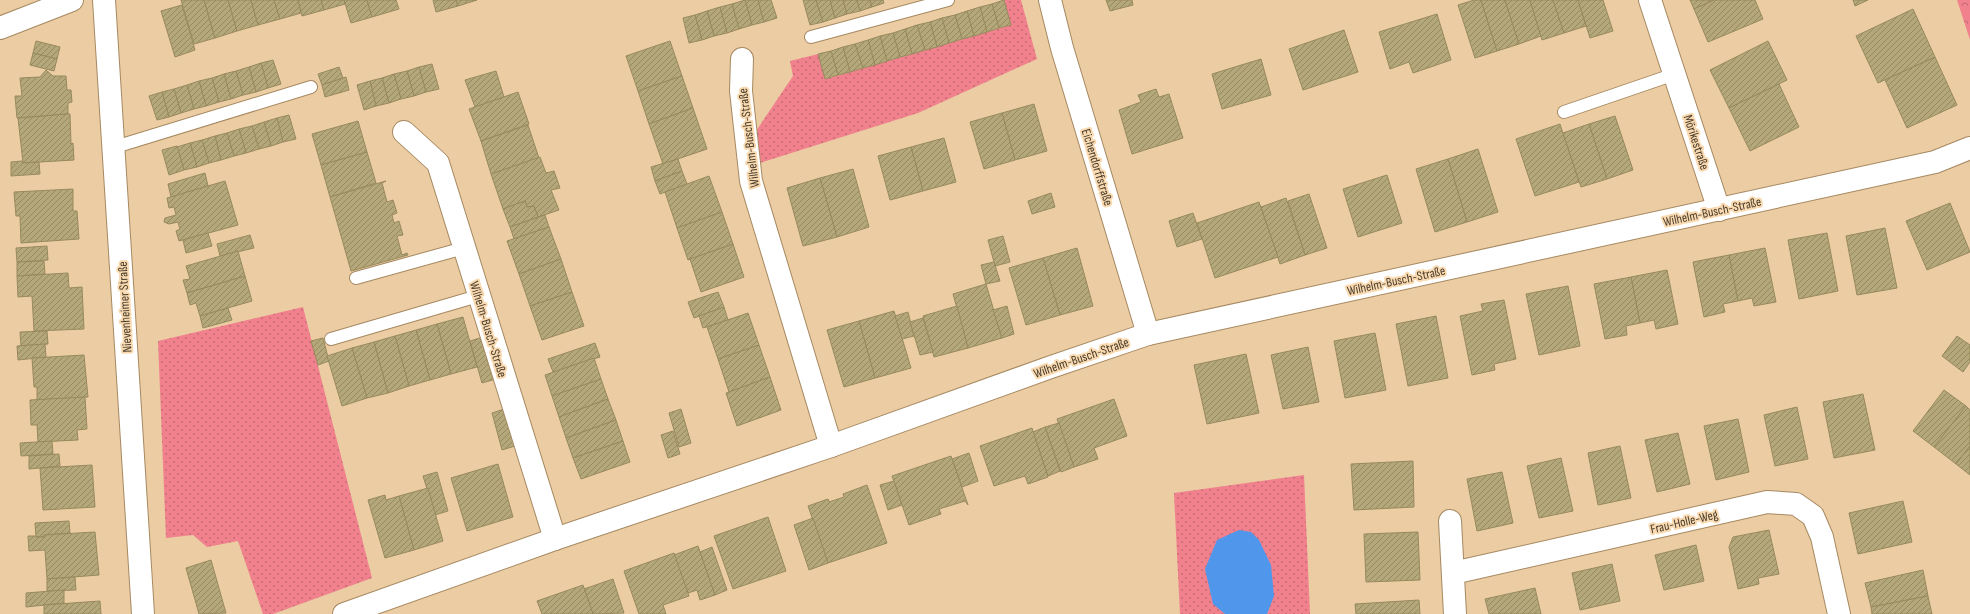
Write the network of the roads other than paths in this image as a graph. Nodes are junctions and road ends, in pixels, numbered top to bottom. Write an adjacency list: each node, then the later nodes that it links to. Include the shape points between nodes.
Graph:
1 (72, 0): 6 (street)
2 (104, 0): 13 (street, Nievenheimer Straße)
3 (948, 0): 7 (lane)
4 (1050, 0): 19 (street, Eichendorffstraße)
5 (1650, 0): 9 (street, Mörikestraße)
6 (0, 28)
7 (811, 37)
8 (742, 60): 21 (street, Wilhelm-Busch-Straße, via 741,91 751,181)
9 (1675, 74): 11 (lane); 15 (street, Mörikestraße)
10 (312, 87): 13 (lane)
11 (1564, 112)
12 (404, 132): 16 (street, Wilhelm-Busch-Straße, via 438,163)
13 (115, 147): 25 (street, Nievenheimer Straße)
14 (1970, 148): 15 (street, Wilhelm-Busch-Straße, via 1936,162)
15 (1719, 210): 19 (street, Wilhelm-Busch-Straße)
16 (464, 248): 17 (lane); 18 (street, Wilhelm-Busch-Straße)
17 (356, 278)
18 (478, 296): 20 (lane); 23 (street, Wilhelm-Busch-Straße)
19 (1148, 334): 21 (street, Wilhelm-Busch-Straße)
20 (331, 339)
21 (831, 446): 23 (street, Wilhelm-Busch-Straße)
22 (1450, 521): 24 (street)
23 (555, 539): 26 (street, Wilhelm-Busch-Straße)
24 (1453, 573): 27 (street); 28 (street, Frau-Holle-Weg, via 1767,502 1796,504 1813,516 1822,537)
25 (143, 614)
26 (344, 614)
27 (1455, 614)
28 (1839, 614)

